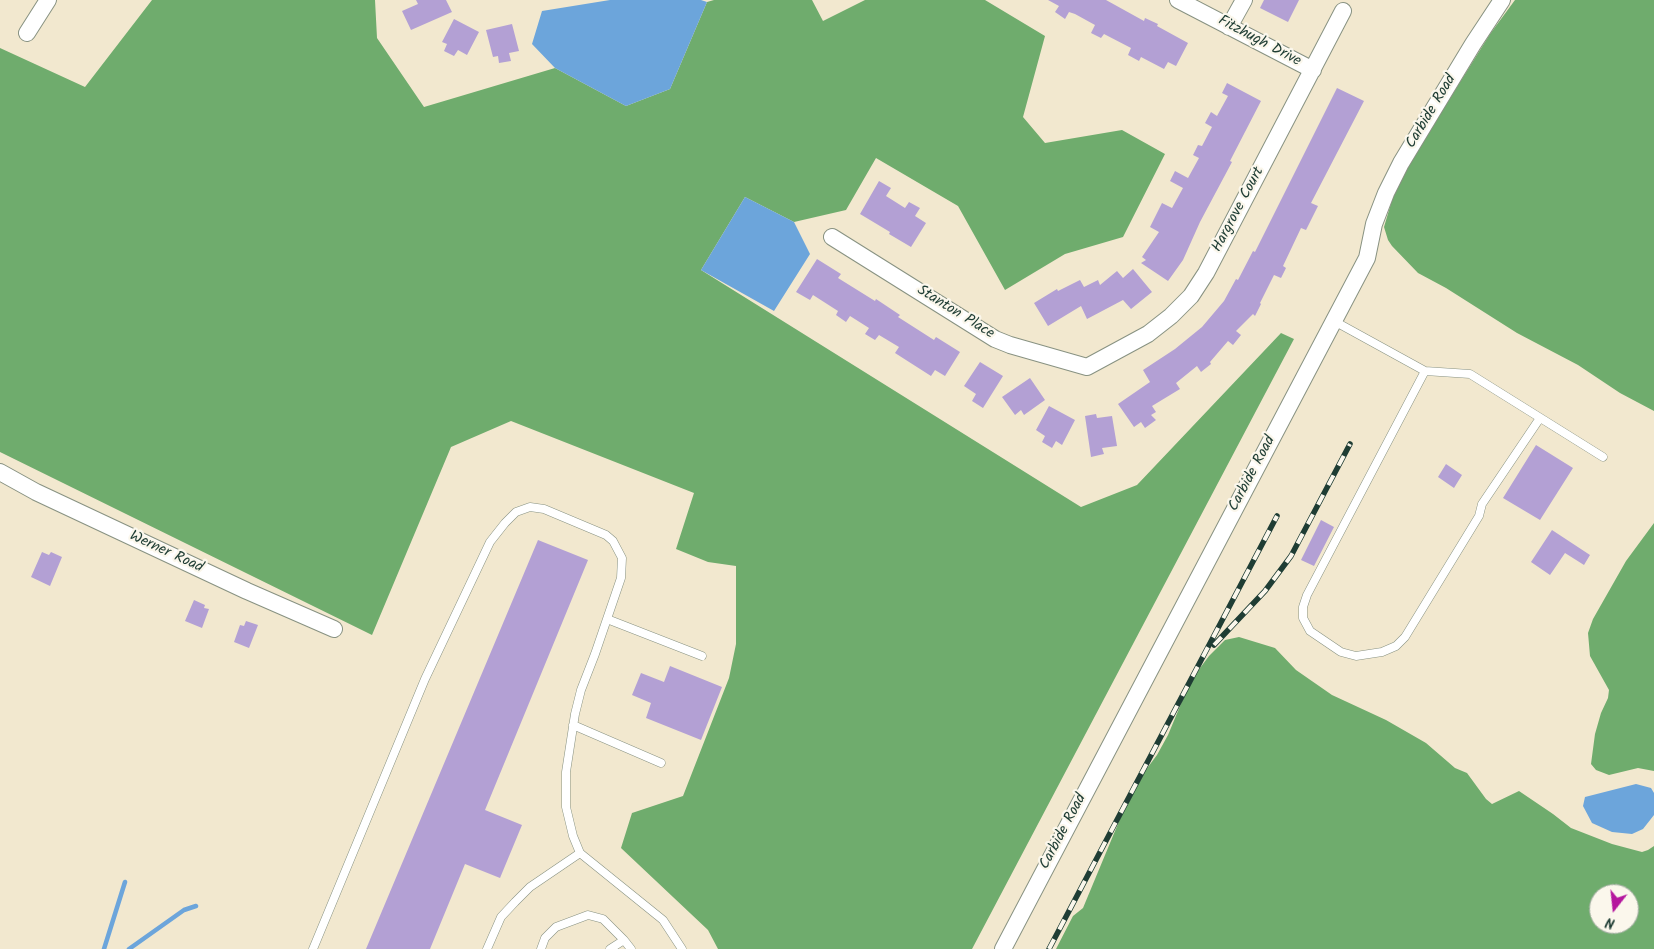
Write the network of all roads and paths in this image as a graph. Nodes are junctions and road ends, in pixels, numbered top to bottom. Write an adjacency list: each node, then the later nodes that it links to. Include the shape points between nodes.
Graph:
1 (48, 0): 7 (street)
2 (1178, 0): 6 (street, Fitzhugh Drive)
3 (1244, 0): 6 (street)
4 (1502, 0): 10 (street, Carbide Road, via 1401,163 1374,224 1367,258)
5 (1343, 11): 8 (street, Hargrove Court)
6 (1230, 27): 8 (street, Fitzhugh Drive)
7 (27, 33)
8 (1313, 70): 11 (street, Hargrove Court, via 1191,296 1148,334)
9 (832, 237): 11 (street, Stanton Place, via 996,339)
10 (1334, 321): 12 (lane); 29 (street, Carbide Road)
11 (1087, 367)
12 (1425, 371): 13 (lane, via 1470,374); 13 (lane, via 1302,607 1303,618 1310,631 1341,652 1356,656 1382,652 1406,637 1479,516 1482,504)
13 (1540, 418): 14 (lane)
14 (1604, 457)
15 (0, 472): 17 (street, Werner Road, via 36,492)
16 (607, 618): 18 (lane); 19 (lane, via 581,690); 23 (lane, via 622,567 622,558 613,541 544,508 530,507 516,512 490,542 424,679)
17 (334, 629)
18 (702, 656)
19 (573, 726): 20 (lane); 21 (lane, via 566,772 566,807)
20 (661, 763)
21 (580, 853): 24 (lane, via 515,902 501,917); 28 (lane, via 663,920)
22 (624, 940): 25 (lane, via 603,919 588,915 556,926 545,938); 26 (lane); 27 (lane)
23 (313, 949)
24 (487, 949)
25 (541, 949)
26 (610, 949)
27 (631, 949)
28 (682, 949)
29 (1003, 949)

